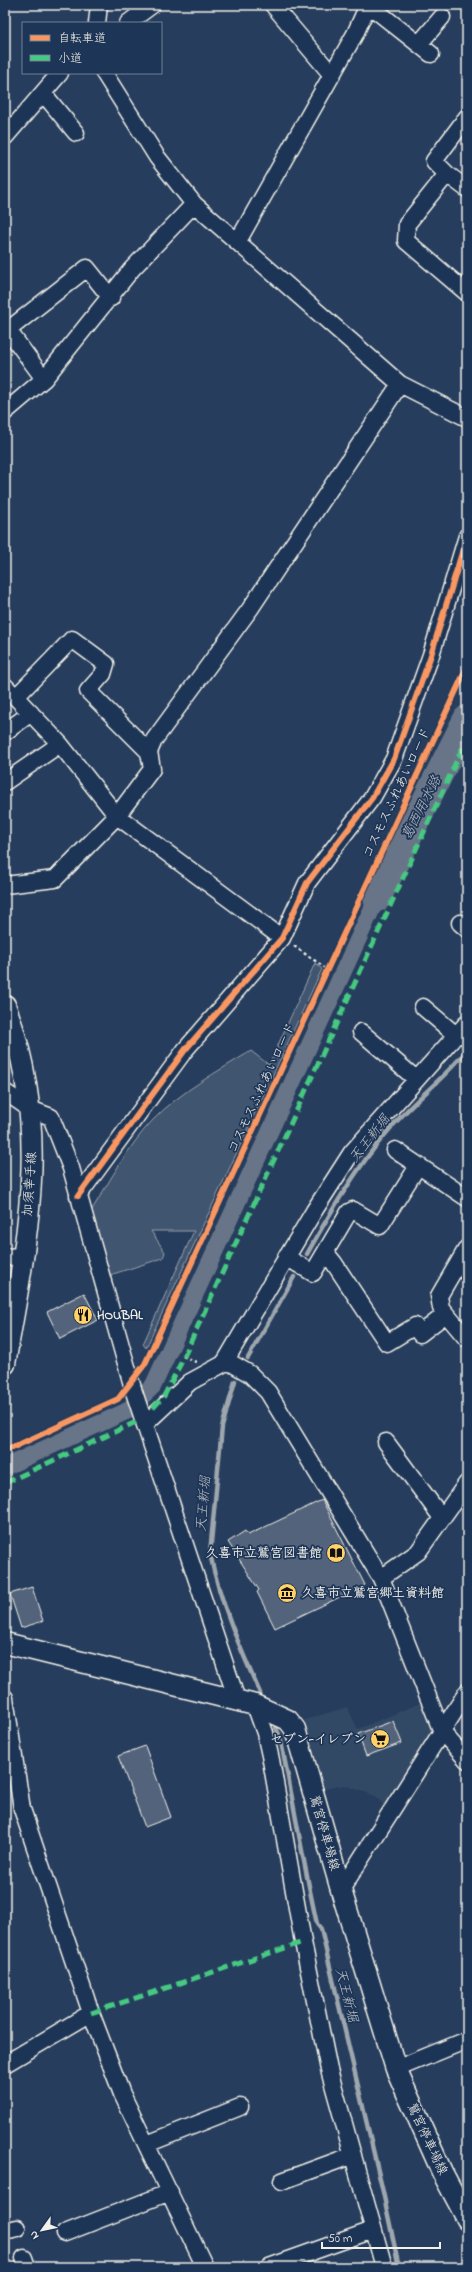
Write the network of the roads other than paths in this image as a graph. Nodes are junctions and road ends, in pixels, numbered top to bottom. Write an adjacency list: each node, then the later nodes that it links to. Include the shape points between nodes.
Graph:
1 (99, 5): 6 (street)
2 (152, 5): 7 (street)
3 (273, 5): 10 (street)
4 (369, 5): 5 (street, via 425,49); 10 (street)
5 (442, 17)
6 (97, 22)
7 (129, 22)
8 (59, 74): 11 (street)
9 (105, 74): 17 (street, via 157,157)
10 (332, 75): 18 (street)
11 (43, 93): 13 (street); 14 (street)
12 (467, 117): 15 (street, via 434,160)
13 (76, 133)
14 (5, 137)
15 (447, 174): 16 (street); 19 (street, via 406,224 406,241)
16 (467, 189)
17 (194, 204): 18 (street); 20 (street, via 132,269)
18 (238, 241): 22 (street)
19 (467, 293)
20 (111, 298): 21 (street); 21 (street, via 87,268 8,330)
21 (44, 379): 23 (street)
22 (400, 384): 24 (street); 30 (street, via 250,609 154,740)
23 (5, 412)
24 (467, 418)
25 (467, 536): 34 (street, via 431,655 394,759 372,798 307,883)
26 (10, 691): 27 (street); 30 (street, via 72,639 106,664 103,674 88,691)
27 (31, 713): 28 (street); 29 (street)
28 (5, 732)
29 (60, 744): 31 (street); 32 (street)
30 (149, 752): 32 (street, via 152,769)
31 (5, 782)
32 (117, 816): 33 (street, via 55,879); 34 (street)
33 (5, 885)
34 (282, 938): 45 (street, via 184,1050)
35 (5, 1005): 42 (main road, 加須幸手線, via 16,1034)
36 (423, 1007): 39 (street)
37 (467, 1023): 39 (street)
38 (361, 1032): 40 (street)
39 (457, 1036): 40 (street)
40 (416, 1079): 50 (street, via 352,1152)
41 (5, 1092): 42 (street)
42 (30, 1109): 45 (street, via 51,1117); 49 (main road, 加須幸手線, via 33,1149 31,1198)
43 (395, 1150): 44 (street)
44 (418, 1166): 46 (street); 48 (street, via 380,1226 353,1210 349,1212)
45 (78, 1196): 55 (street, via 134,1392)
46 (467, 1198)
47 (467, 1248): 51 (street, via 439,1296 441,1308)
48 (326, 1253): 50 (street, via 313,1273); 51 (street, via 387,1343 415,1326 420,1334)
49 (14, 1257): 54 (main road, 加須幸手線)
50 (286, 1257): 53 (street)
51 (446, 1314): 52 (street)
52 (467, 1339)
53 (226, 1360): 55 (street, via 190,1382); 59 (street, via 250,1374 268,1392)
54 (5, 1364)
55 (144, 1418): 63 (street)
56 (386, 1442): 58 (street)
57 (467, 1483): 58 (street)
58 (442, 1518): 59 (street, via 418,1552)
59 (381, 1578): 64 (street)
60 (5, 1643): 63 (main road, 鷲宮停車場線)
61 (467, 1692): 64 (street)
62 (5, 1698): 67 (street, via 22,1809)
63 (246, 1702): 66 (main road, 鷲宮停車場線, via 288,1720 295,1729); 73 (street, via 265,1733 329,2070)
64 (442, 1732): 65 (street); 66 (street)
65 (467, 1760)
66 (341, 1890): 70 (main road, 鷲宮停車場線)
67 (91, 2014): 69 (street); 72 (street, via 122,2094)
68 (467, 2040): 70 (street)
69 (5, 2064)
70 (396, 2069): 76 (main road, 鷲宮停車場線, via 442,2172)
71 (240, 2107): 72 (street)
72 (147, 2144): 75 (street)
73 (353, 2155): 74 (street); 77 (street)
74 (282, 2181)
75 (170, 2192): 78 (street); 79 (street)
76 (467, 2219)
77 (373, 2230): 80 (street); 81 (street)
78 (65, 2233)
79 (205, 2267)
80 (269, 2267)
81 (384, 2267)

